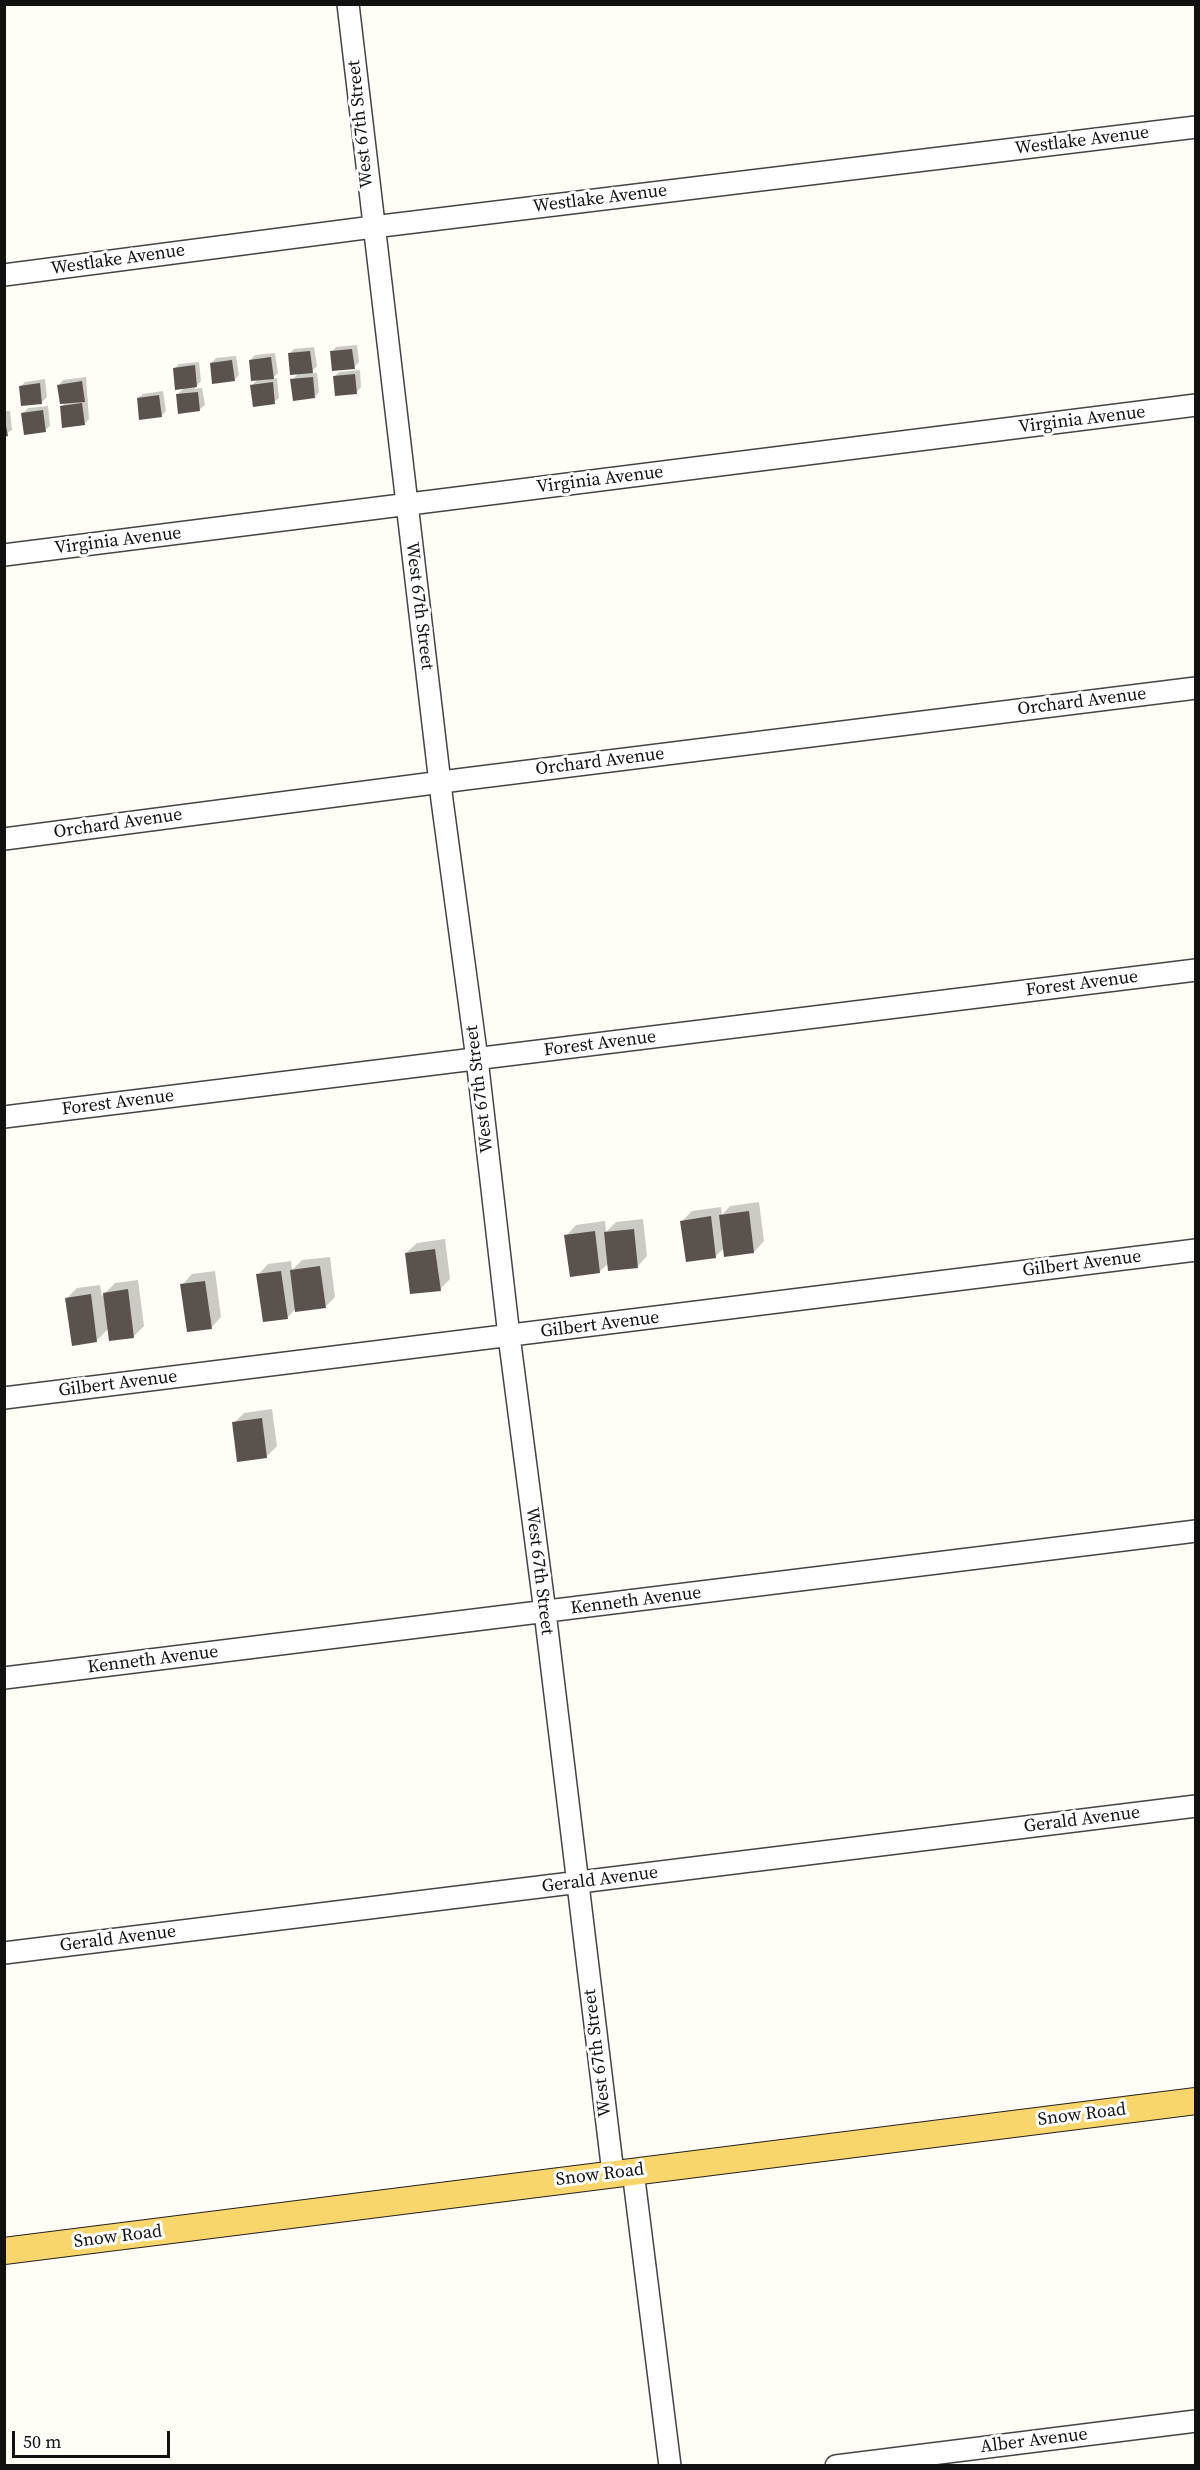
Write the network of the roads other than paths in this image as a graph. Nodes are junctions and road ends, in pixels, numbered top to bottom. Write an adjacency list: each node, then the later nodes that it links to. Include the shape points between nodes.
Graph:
1 (348, 4): 3 (street, West 67th Street)
2 (1196, 127): 3 (street, Westlake Avenue)
3 (373, 226): 4 (street, Westlake Avenue); 6 (street, West 67th Street)
4 (4, 275)
5 (1196, 405): 6 (street, Virginia Avenue)
6 (407, 504): 7 (street, Virginia Avenue); 9 (street, West 67th Street)
7 (4, 555)
8 (1196, 688): 9 (street, Orchard Avenue)
9 (441, 782): 10 (street, Orchard Avenue); 12 (street, West 67th Street)
10 (4, 839)
11 (1196, 970): 12 (street, Forest Avenue)
12 (477, 1059): 13 (street, Forest Avenue); 15 (street, West 67th Street)
13 (4, 1117)
14 (1196, 1250): 15 (street, Gilbert Avenue)
15 (509, 1336): 16 (street, Gilbert Avenue); 18 (street, West 67th Street)
16 (4, 1398)
17 (1196, 1532): 18 (street, Kenneth Avenue)
18 (545, 1612): 19 (street, Kenneth Avenue); 21 (street, West 67th Street)
19 (4, 1678)
20 (1196, 1806): 21 (street, Gerald Avenue)
21 (577, 1882): 22 (street, Gerald Avenue); 24 (street, West 67th Street)
22 (4, 1953)
23 (1196, 2100): 24 (main road, Snow Road)
24 (623, 2172): 25 (main road, Snow Road); 27 (street, West 67th Street)
25 (4, 2251)
26 (1196, 2421): 28 (street, Alber Avenue)
27 (670, 2466)
28 (837, 2466)

